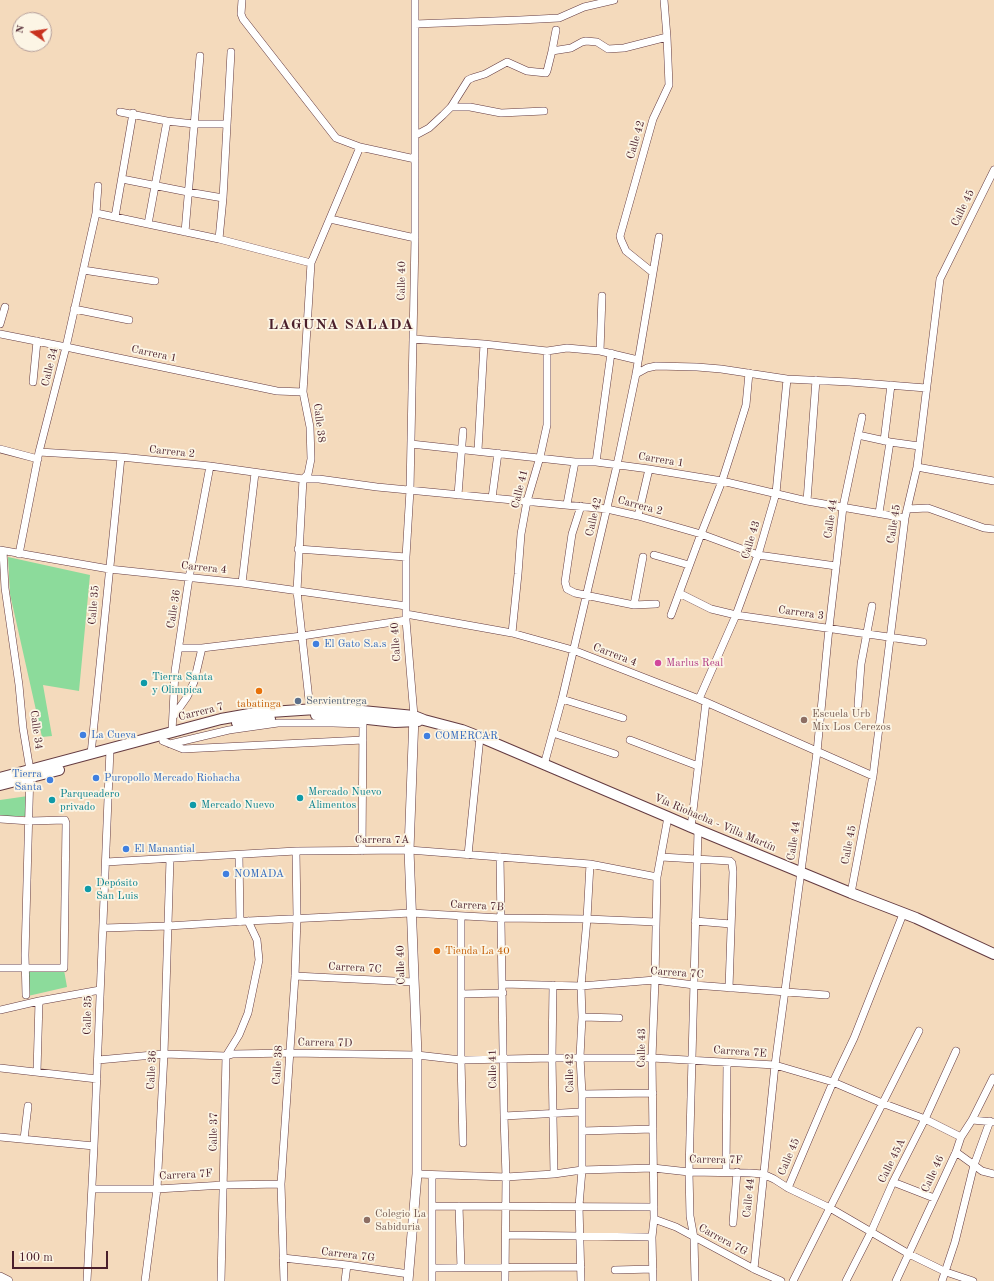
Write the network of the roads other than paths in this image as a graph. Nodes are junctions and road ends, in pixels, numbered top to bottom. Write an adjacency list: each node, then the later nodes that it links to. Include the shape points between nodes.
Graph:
1 (242, 0): 19 (street, via 243,19 330,132 336,138)
2 (415, 0): 5 (street, Calle 40)
3 (614, 0): 5 (street, via 584,7 559,18)
4 (664, 0): 7 (street, Calle 42)
5 (415, 24): 18 (street, Calle 40)
6 (556, 30): 8 (street)
7 (667, 37): 8 (street, via 624,48 608,49 597,42 586,41 571,48); 37 (street, Calle 42, via 669,85 653,119 620,236 626,251)
8 (552, 51): 11 (street, via 546,73 527,71 504,63 468,80)
9 (231, 52): 17 (street)
10 (200, 56): 16 (street)
11 (451, 107): 12 (street, via 470,107 501,113); 18 (street, via 429,128)
12 (544, 110)
13 (120, 112): 14 (street)
14 (133, 113): 15 (street); 22 (street)
15 (167, 121): 16 (street); 24 (street)
16 (194, 124): 17 (street); 25 (street)
17 (227, 124): 26 (street)
18 (416, 135): 20 (street, Calle 40)
19 (360, 147): 20 (street); 29 (street, Calle 38)
20 (415, 160): 33 (street, Calle 40)
21 (994, 170): 59 (street, Calle 45, via 940,279)
22 (122, 179): 24 (street); 28 (street)
23 (98, 186): 27 (street, Calle 34)
24 (155, 186): 25 (street); 30 (street)
25 (188, 192): 26 (street); 31 (street)
26 (223, 198): 34 (street)
27 (96, 213): 28 (street); 36 (street, Calle 34)
28 (115, 217): 30 (street)
29 (330, 219): 33 (street); 35 (street, Calle 38)
30 (148, 224): 31 (street)
31 (185, 232): 34 (street)
32 (659, 237): 37 (street, Calle 42)
33 (415, 238): 45 (street, Calle 40)
34 (219, 239): 35 (street)
35 (311, 263): 60 (street, Calle 38)
36 (83, 270): 38 (street); 41 (street, Calle 34)
37 (652, 272): 52 (street, Calle 42)
38 (155, 281)
39 (602, 296): 50 (street)
40 (5, 307): 43 (street)
41 (74, 309): 42 (street); 48 (street, Calle 34)
42 (128, 320)
43 (0, 324)
44 (0, 334): 46 (street, Carrera 1)
45 (413, 339): 47 (street); 65 (street, Calle 40)
46 (37, 341): 48 (street, Carrera 1); 57 (street)
47 (484, 344): 49 (street); 69 (street)
48 (66, 347): 60 (street, Carrera 1, via 277,391); 71 (street, Calle 34)
49 (547, 351): 50 (street, via 567,348); 72 (street, Calle 41, via 547,425)
50 (600, 351): 51 (street)
51 (611, 353): 52 (street); 75 (street)
52 (638, 360): 54 (street, Calle 42)
53 (749, 373): 54 (street, via 697,367 656,366); 55 (street); 82 (street, via 746,405)
54 (636, 374): 76 (street, Calle 42)
55 (787, 379): 56 (street); 85 (street, Calle 43)
56 (816, 380): 58 (street); 89 (street)
57 (32, 382)
58 (891, 385): 59 (street); 64 (street)
59 (926, 388): 66 (street, Calle 45)
60 (303, 392): 81 (street, Calle 38, via 310,427 312,459 308,474)
61 (862, 417): 63 (street, Calle 44)
62 (463, 431): 68 (street)
63 (858, 435): 64 (street); 92 (street, Calle 44)
64 (887, 441): 66 (street); 95 (street)
65 (410, 444): 68 (street, Carrera 1); 84 (street, Calle 40)
66 (920, 446): 78 (street, Calle 45)
67 (0, 449): 71 (street, Carrera 2)
68 (461, 449): 69 (street, Carrera 1); 86 (street)
69 (478, 450): 70 (street, Carrera 1)
70 (498, 453): 72 (street, Carrera 1); 87 (street)
71 (39, 456): 73 (street, Carrera 2); 102 (street, Calle 34)
72 (540, 457): 74 (street, Carrera 1); 88 (street, Calle 41)
73 (121, 458): 77 (street, Carrera 2); 109 (street, Calle 35)
74 (575, 462): 75 (street, Carrera 1); 90 (street)
75 (596, 462): 76 (street, Carrera 1)
76 (617, 465): 79 (street, Carrera 1); 93 (street, Calle 42)
77 (210, 466): 80 (street, Carrera 2); 110 (street, Calle 36)
78 (917, 467): 83 (street); 94 (street, Calle 45)
79 (649, 469): 82 (street, Carrera 1); 96 (street)
80 (255, 473): 81 (street, Carrera 2); 111 (street)
81 (303, 479): 84 (street, Carrera 2); 100 (street, Calle 38)
82 (722, 481): 85 (street, Carrera 1); 99 (street)
83 (994, 481)
84 (410, 490): 86 (street, Carrera 2); 105 (street, Calle 40)
85 (776, 493): 89 (street, Carrera 1); 104 (street, Calle 43)
86 (458, 494): 87 (street, Carrera 2)
87 (492, 498): 88 (street, Carrera 2)
88 (527, 501): 90 (street, Carrera 2); 122 (street, Calle 41, via 521,534)
89 (807, 501): 92 (street, Carrera 1)
90 (567, 504): 91 (street, Carrera 2)
91 (581, 506): 93 (street, Carrera 2); 114 (street, via 572,534 565,582 567,589)
92 (843, 508): 95 (street, Carrera 1); 108 (street, Calle 44)
93 (607, 509): 96 (street, Carrera 2); 114 (street, Calle 42)
94 (907, 509): 97 (street, Calle 45); 98 (street, via 928,508 984,528)
95 (879, 513): 97 (street, Carrera 1)
96 (638, 516): 99 (street, Carrera 2)
97 (905, 518): 125 (street, Calle 45)
98 (994, 529)
99 (701, 534): 104 (street, Carrera 2); 107 (street)
100 (298, 549): 105 (street); 112 (street, Calle 38)
101 (1, 551): 102 (street, Carrera 4); 150 (street, Calle 34)
102 (19, 554): 109 (street, Carrera 4)
103 (654, 555): 107 (street)
104 (758, 555): 108 (street, Carrera 2); 120 (street, Calle 43)
105 (406, 557): 118 (street, Calle 40)
106 (643, 557): 116 (street)
107 (689, 565): 113 (street)
108 (836, 566): 121 (street, Calle 44)
109 (109, 569): 110 (street, Carrera 4); 146 (street, Calle 35)
110 (189, 578): 111 (street, Carrera 4); 127 (street, Calle 36)
111 (242, 583): 112 (street, Carrera 4)
112 (297, 591): 118 (street, Carrera 4); 124 (street, Calle 38)
113 (679, 593): 119 (street); 120 (street, Carrera 3, via 711,609)
114 (586, 595): 116 (street); 129 (street, Calle 42)
115 (656, 604): 116 (street)
116 (634, 605)
117 (872, 606): 123 (street)
118 (406, 613): 122 (street, Carrera 4); 124 (street); 137 (street, Calle 40)
119 (671, 615)
120 (736, 615): 121 (street, Carrera 3); 131 (street, Calle 43)
121 (829, 628): 123 (street, Carrera 3); 145 (street, Calle 44)
122 (512, 633): 129 (street, Carrera 4)
123 (866, 634): 125 (street, Carrera 3); 132 (street)
124 (302, 636): 128 (street); 133 (street, Calle 38)
125 (890, 637): 126 (street, Carrera 3); 151 (street, Calle 45)
126 (923, 642)
127 (179, 648): 128 (street); 134 (street, Calle 36, via 175,670)
128 (202, 648): 134 (street, via 194,682)
129 (573, 650): 130 (street, Calle 42); 131 (street, Carrera 4)
130 (562, 699): 136 (street); 139 (street, Calle 42)
131 (702, 700): 145 (street, Carrera 4); 149 (street, Calle 43)
132 (858, 705)
133 (310, 709): 135 (main road, Carrera 7, via 331,708); 138 (main road, Carrera 7, via 255,713)
134 (173, 717): 138 (street, Calle 36)
135 (363, 717): 137 (main road, Carrera 7); 141 (street); 143 (main road, Carrera 7, via 311,715 257,720 220,725)
136 (623, 718)
137 (417, 719): 140 (main road, Vía Riohacha - Villa Martín); 158 (street, Calle 40)
138 (172, 732): 144 (main road, Carrera 7)
139 (553, 733): 147 (street); 148 (street, Calle 42)
140 (480, 737): 148 (main road, Vía Riohacha - Villa Martín); 161 (street)
141 (363, 740): 143 (street, via 183,750); 160 (street)
142 (630, 740): 149 (street)
143 (166, 743): 144 (main road, Carrera 7)
144 (110, 752): 146 (main road, Carrera 7); 150 (main road, Carrera 7); 167 (street, Calle 35)
145 (817, 752): 151 (street, Carrera 4); 169 (street, Calle 44)
146 (91, 754): 150 (main road, Carrera 7)
147 (615, 754)
148 (544, 765): 154 (main road, Vía Riohacha - Villa Martín)
149 (698, 766): 157 (street, Calle 43)
150 (30, 774): 152 (main road, Carrera 7); 153 (main road, Carrera 7); 156 (street)
151 (873, 776): 171 (street, Calle 45)
152 (0, 778)
153 (0, 785)
154 (668, 817): 157 (main road, Vía Riohacha - Villa Martín); 164 (street, Calle 43)
155 (0, 820): 156 (street)
156 (30, 821): 187 (street); 187 (street, via 65,820 66,823 64,968)
157 (695, 829): 165 (street, Calle 43); 169 (main road, Vía Riohacha - Villa Martín)
158 (409, 850): 160 (street, Carrera 7A); 161 (street, Carrera 7A); 172 (street, Calle 40)
159 (296, 851): 160 (street, Carrera 7A); 162 (street, Carrera 7A); 175 (street, Calle 38)
160 (362, 851)
161 (468, 854): 163 (street, Carrera 7A)
162 (239, 855): 166 (street, Carrera 7A); 180 (street)
163 (500, 857): 168 (street, Carrera 7A); 176 (street, Calle 41)
164 (660, 857): 165 (street); 170 (street, Calle 43)
165 (697, 858): 179 (street, Calle 43); 182 (street, via 732,863)
166 (170, 859): 167 (street, Carrera 7A); 183 (street, Calle 36)
167 (106, 862): 184 (street, Calle 35)
168 (590, 864): 170 (street, Carrera 7A); 177 (street, Calle 42)
169 (801, 873): 171 (main road, Vía Riohacha - Villa Martín); 198 (street, Calle 44)
170 (657, 877): 181 (street, Calle 43)
171 (851, 893): 173 (main road, Vía Riohacha - Villa Martín)
172 (411, 913): 174 (street, Carrera 7B); 175 (street, Carrera 7B); 190 (street, Calle 40)
173 (903, 914): 185 (main road, Vía Riohacha - Villa Martín); 225 (street, Calle 45, via 854,1038)
174 (460, 916): 176 (street, Carrera 7B); 199 (street)
175 (297, 918): 178 (street, Carrera 7B); 188 (street, Calle 38)
176 (501, 918): 177 (street, Carrera 7B); 191 (street, Calle 41)
177 (587, 919): 181 (street, Carrera 7B); 194 (street, Calle 42)
178 (248, 921): 180 (street, Carrera 7B); 211 (street, via 257,940 259,960 248,1013 239,1035)
179 (696, 921): 182 (street); 193 (street, Calle 43)
180 (240, 922): 183 (street, Carrera 7B)
181 (656, 922): 189 (street, Calle 43)
182 (731, 924): 195 (street)
183 (168, 926): 184 (street, Carrera 7B); 209 (street, Calle 36)
184 (104, 928): 196 (street, Calle 35)
185 (994, 954)
186 (0, 968): 187 (street)
187 (26, 968): 200 (street)
188 (295, 976): 190 (street, Carrera 7C); 208 (street, Calle 38)
189 (655, 980): 193 (street, Carrera 7C); 194 (street, Carrera 7C); 215 (street, Calle 43)
190 (414, 982): 210 (street, Calle 40)
191 (503, 984): 192 (street, Carrera 7C); 197 (street, Calle 41)
192 (553, 985): 194 (street, Carrera 7C); 214 (street)
193 (694, 985): 195 (street, Carrera 7C); 218 (street, Calle 43)
194 (581, 986): 204 (street, Calle 42)
195 (729, 988): 198 (street, Carrera 7C)
196 (100, 990): 202 (street); 216 (street, Calle 35)
197 (503, 993): 199 (street); 213 (street, Calle 41)
198 (785, 993): 201 (street, Carrera 7C); 220 (street, Calle 44)
199 (461, 994): 217 (street)
200 (26, 995)
201 (826, 996)
202 (39, 1001): 203 (street); 222 (street)
203 (0, 1010)
204 (582, 1017): 205 (street); 212 (street, Calle 42)
205 (619, 1018)
206 (920, 1032): 228 (street)
207 (956, 1051): 233 (street, Calle 45A)
208 (290, 1053): 210 (street, Carrera 7D); 211 (street, Carrera 7D); 257 (street, Calle 38)
209 (164, 1054): 211 (street, Carrera 7D); 216 (street, Carrera 7D); 261 (street, Calle 36)
210 (417, 1055): 217 (street, Carrera 7D); 250 (street, Calle 40)
211 (226, 1056): 258 (street, Calle 37)
212 (580, 1057): 214 (street, Carrera 7E); 215 (street, Carrera 7E); 227 (street, Calle 42)
213 (504, 1058): 214 (street, Carrera 7E); 217 (street, Carrera 7D); 232 (street, Calle 41)
214 (552, 1058): 231 (street)
215 (652, 1058): 218 (street, Carrera 7E); 226 (street, Calle 43)
216 (98, 1060): 224 (street, Calle 35)
217 (461, 1060): 241 (street)
218 (693, 1060): 219 (street, Carrera 7E); 247 (street, Calle 43)
219 (727, 1062): 220 (street, Carrera 7E); 248 (street)
220 (775, 1065): 225 (street, Carrera 7E); 252 (street, Calle 44)
221 (0, 1068): 222 (street)
222 (37, 1072): 224 (street)
223 (993, 1078): 234 (street, Calle 46)
224 (97, 1079): 242 (street, Calle 35)
225 (833, 1082): 228 (street, Carrera 7E); 259 (street, Calle 45)
226 (653, 1093): 227 (street); 236 (street, Calle 43)
227 (582, 1094): 230 (street, Calle 42)
228 (882, 1103): 233 (street, Carrera 7E); 268 (street)
229 (28, 1106): 240 (street)
230 (581, 1112): 231 (street); 237 (street, Calle 42)
231 (552, 1113): 232 (street); 251 (street)
232 (504, 1116): 255 (street, Calle 41)
233 (925, 1119): 239 (street, Carrera 7E); 256 (street, Calle 45A)
234 (972, 1120): 235 (street); 239 (street, Calle 46)
235 (992, 1122): 244 (street)
236 (653, 1129): 237 (street); 245 (street, Calle 43)
237 (582, 1130): 246 (street, Calle 42)
238 (0, 1137): 240 (street)
239 (961, 1137): 243 (street, Calle 46)
240 (24, 1139): 242 (street)
241 (463, 1142)
242 (94, 1146): 260 (street, Calle 35)
243 (956, 1152): 244 (street); 262 (street, Calle 46)
244 (974, 1166): 253 (street); 286 (street)
245 (653, 1168): 246 (street, Carrera 7F); 247 (street, Carrera 7F); 267 (street, Calle 43)
246 (582, 1170): 251 (street, Carrera 7F); 265 (street, Calle 42)
247 (689, 1172): 248 (street, Carrera 7F); 275 (street, Calle 43, via 690,1216)
248 (726, 1172): 249 (street, Carrera 7F)
249 (737, 1172): 252 (street, Carrera 7F); 270 (street)
250 (417, 1174): 254 (street, Carrera 7F); 288 (street, Calle 40)
251 (554, 1174): 255 (street, Carrera 7F)
252 (763, 1174): 259 (street, Carrera 7F); 284 (street, Calle 44)
253 (994, 1174)
254 (432, 1175): 255 (street, Carrera 7F); 263 (street)
255 (506, 1177): 266 (street, Calle 41)
256 (893, 1182): 262 (street); 271 (street, Calle 45A)
257 (281, 1184): 258 (street, Carrera 7F); 277 (street, Calle 38)
258 (224, 1185): 261 (street, Carrera 7F); 292 (street, Calle 37)
259 (788, 1188): 268 (street, Carrera 7F)
260 (92, 1189): 261 (street, Carrera 7F); 290 (street, Calle 35)
261 (157, 1189): 291 (street, Calle 36)
262 (934, 1198): 276 (street, Calle 46)
263 (432, 1206): 264 (street); 280 (street)
264 (459, 1206): 266 (street); 281 (street)
265 (579, 1206): 266 (street); 267 (street); 273 (street, Calle 42)
266 (506, 1207): 272 (street, Calle 41)
267 (654, 1208): 269 (street, Calle 43)
268 (830, 1208): 271 (street, Carrera 7F); 301 (street)
269 (654, 1219): 274 (street, Calle 43); 275 (street, Carrera 7G, via 676,1227)
270 (733, 1223)
271 (871, 1232): 276 (street, Carrera 7F); 302 (street, Calle 45A)
272 (506, 1235): 273 (street); 282 (street, Calle 41)
273 (581, 1237): 274 (street); 279 (street, Calle 42)
274 (652, 1237): 283 (street, Calle 43)
275 (694, 1238): 284 (street, Carrera 7G); 299 (street, Calle 43)
276 (909, 1254): 286 (street, Carrera 7F); 303 (street, Calle 46)
277 (284, 1258): 278 (street, Carrera 7G); 293 (street, Calle 38)
278 (347, 1265): 288 (street, Carrera 7G); 294 (street)
279 (581, 1267): 282 (street); 297 (street, Calle 42)
280 (433, 1268): 281 (street); 295 (street)
281 (461, 1268): 282 (street)
282 (505, 1268): 296 (street, Calle 41)
283 (653, 1269): 285 (street); 298 (street, Calle 43)
284 (754, 1269): 300 (street, Carrera 7G)
285 (615, 1270)
286 (946, 1272): 304 (street); 305 (street, Carrera 7F)
287 (0, 1277): 289 (street)
288 (409, 1278)
289 (8, 1281)
290 (87, 1281)
291 (145, 1281)
292 (221, 1281)
293 (284, 1281)
294 (345, 1281)
295 (432, 1281)
296 (505, 1281)
297 (581, 1281)
298 (653, 1281)
299 (695, 1281)
300 (781, 1281)
301 (793, 1281)
302 (846, 1281)
303 (896, 1281)
304 (942, 1281)
305 (973, 1281)

